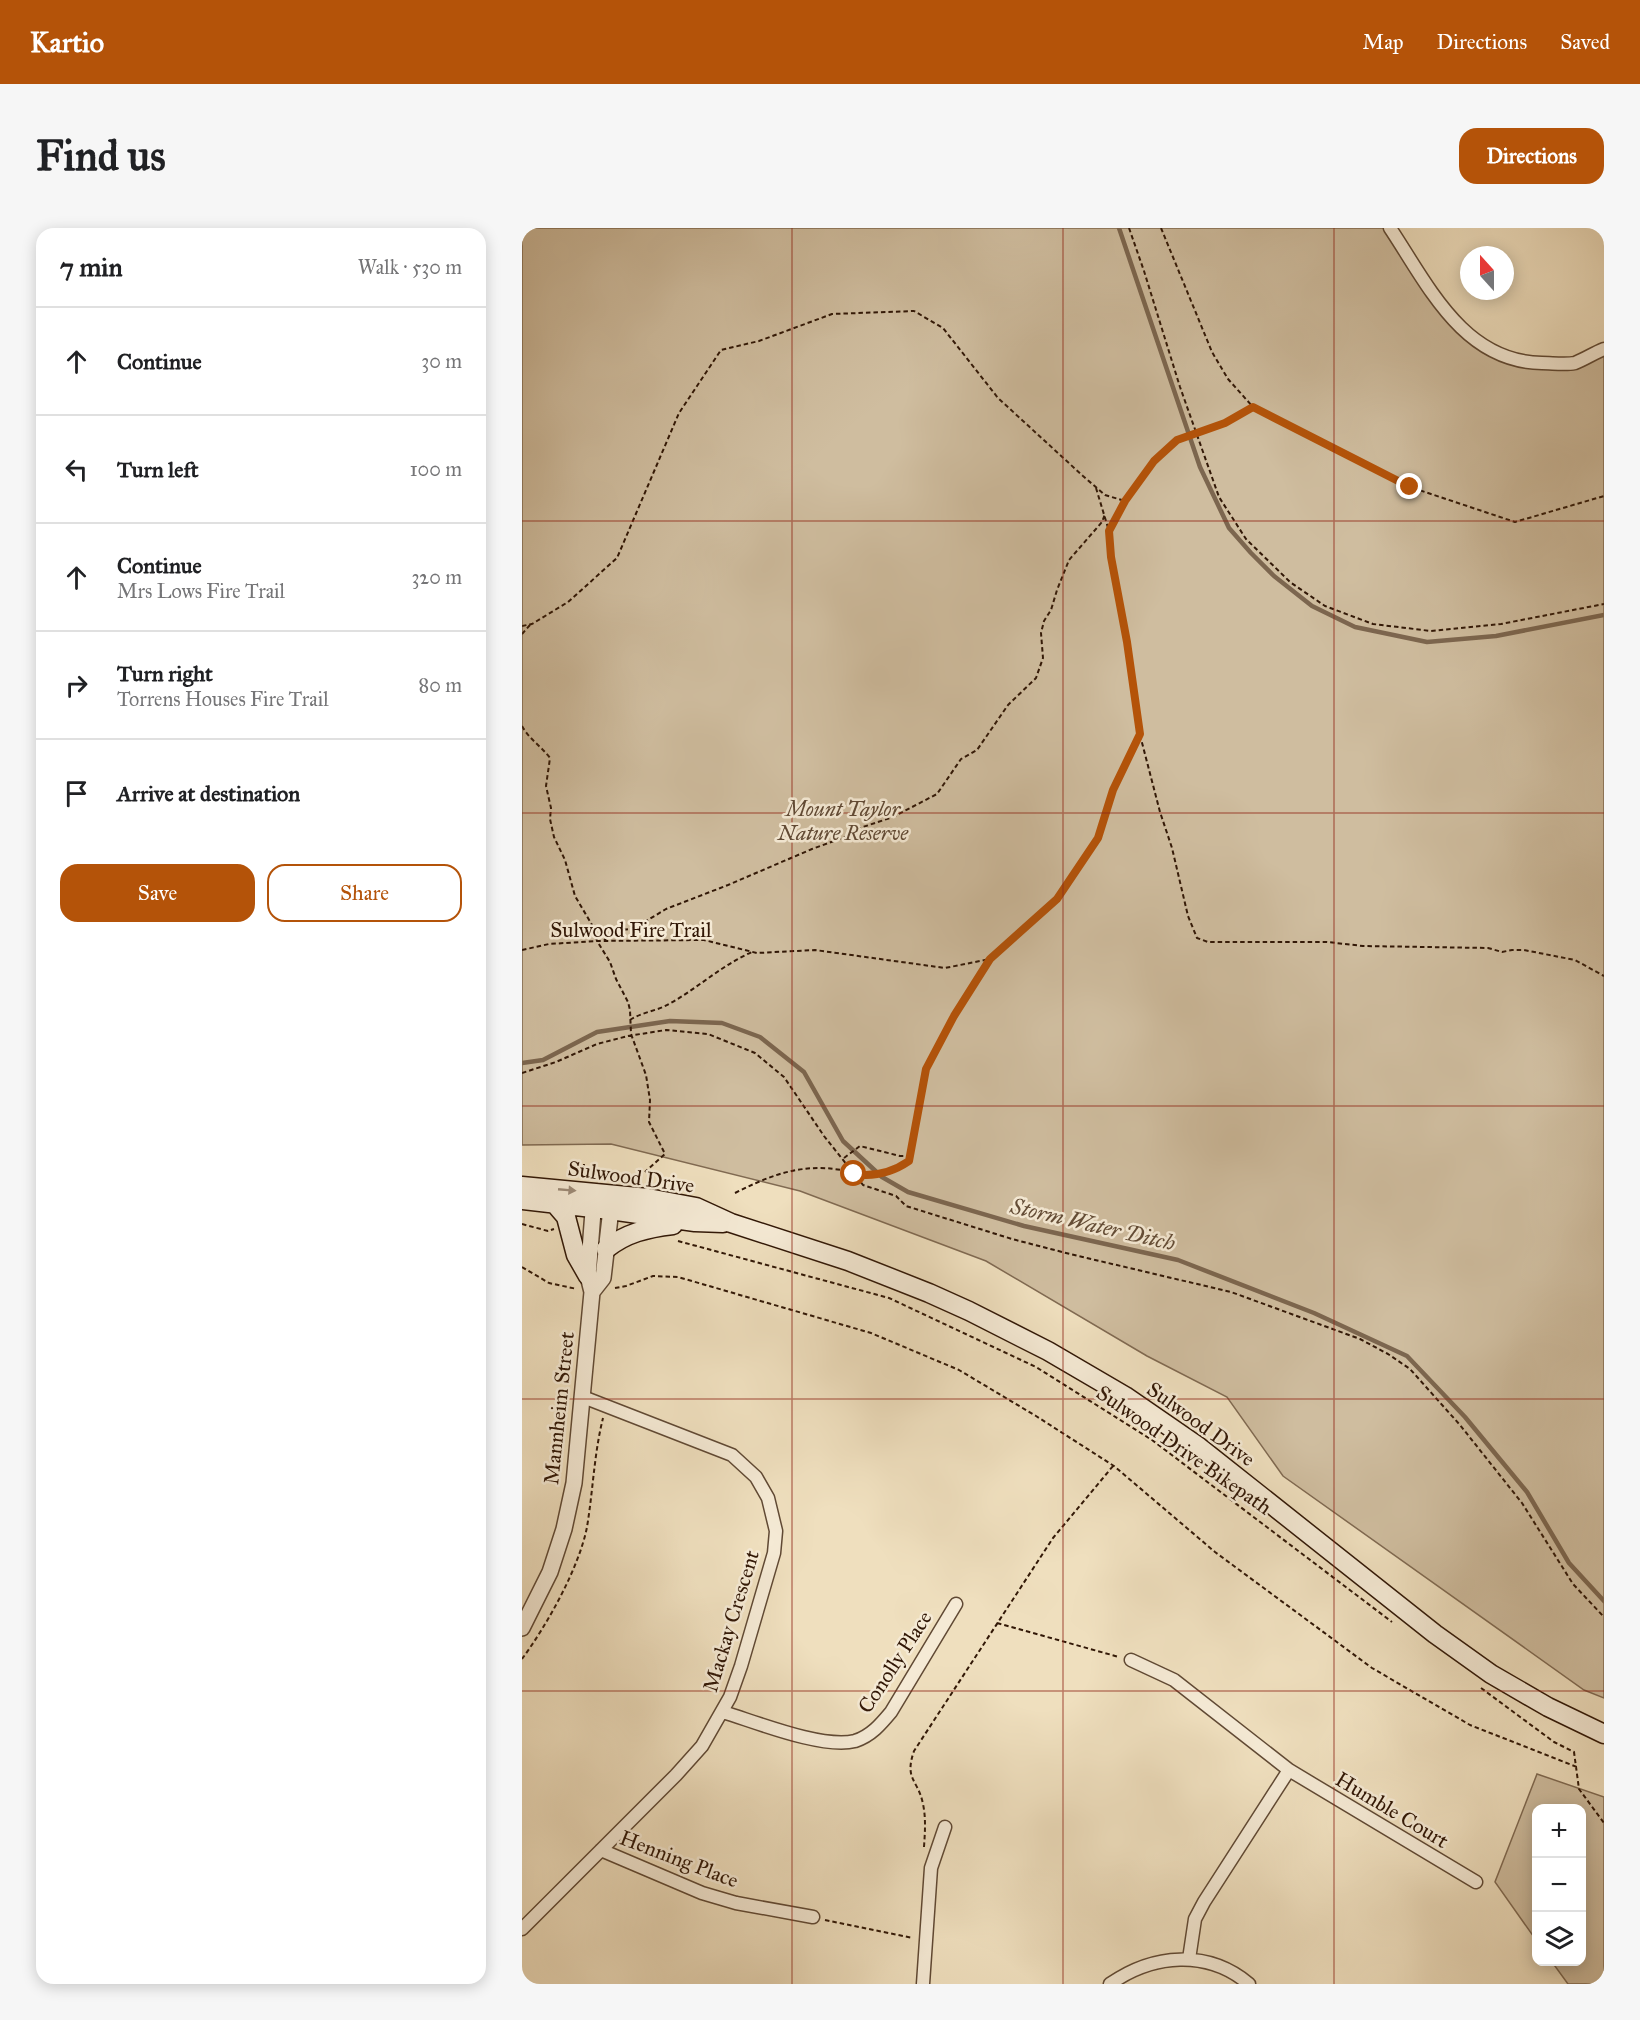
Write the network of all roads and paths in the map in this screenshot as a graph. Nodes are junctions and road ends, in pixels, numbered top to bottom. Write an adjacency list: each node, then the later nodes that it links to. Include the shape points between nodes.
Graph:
1 (1128, 228): 6 (path)
2 (1161, 228): 5 (path, via 1212,352 1228,379)
3 (1390, 228): 4 (street, via 1443,310 1497,354 1534,363 1573,363)
4 (1604, 349)
5 (1253, 407): 6 (path, bridge); 8 (path, via 1410,487 1515,522)
6 (1197, 433): 9 (path, bridge, via 1177,440 1154,461); 12 (path, via 1219,497 1246,539 1290,582 1325,606 1373,624 1431,631 1501,624)
7 (1095, 486): 9 (path, via 1105,495); 10 (path); 13 (path, via 998,398 943,328 914,311 832,315 721,350 679,413 616,558 568,602)
8 (1604, 496)
9 (1125, 501): 11 (path)
10 (1105, 514): 11 (path); 18 (path, via 1069,560 1042,627 1043,658 1036,678 1008,705 977,750 961,759 937,794 893,816 666,909 633,929 620,930)
11 (1109, 531): 17 (path)
12 (1604, 604)
13 (537, 621): 14 (path); 15 (path)
14 (522, 626)
15 (522, 634)
16 (522, 726): 19 (path, via 550,758 546,786 554,837 575,896 595,930)
17 (1140, 734): 22 (path, via 1113,790 1098,838 1057,899); 23 (path, via 1197,938 1208,942 1327,942 1524,950 1575,960)
18 (604, 940)
19 (597, 941): 20 (path, Sulwood Fire Trail); 21 (path, Sulwood Fire Trail, via 704,940); 24 (path, via 628,1002)
20 (522, 950)
21 (753, 952): 22 (path, Sulwood Fire Trail, via 815,950 945,968); 24 (path, via 736,959 666,1006)
22 (990, 959): 27 (path, via 926,1069)
23 (1604, 976)
24 (630, 1020): 25 (path)
25 (632, 1035): 26 (path); 28 (path, via 666,1030 708,1034 755,1053 784,1077); 30 (path, via 646,1075 649,1122 665,1154)
26 (522, 1073)
27 (910, 1156): 28 (path, via 860,1146); 31 (path, via 899,1168 866,1176)
28 (844, 1158): 31 (path)
29 (584, 1164): 34 (path)
30 (645, 1172)
31 (854, 1174): 33 (path, via 821,1168 790,1170); 46 (path, via 863,1185 896,1196 906,1206 1060,1252 1231,1292 1360,1339 1388,1354 1410,1369 1460,1425 1522,1503 1573,1584)
32 (522, 1186): 34 (main road, Sulwood Drive, one-way to 34)
33 (735, 1192)
34 (598, 1196): 36 (main road, Sulwood Drive); 37 (main road, Sulwood Drive); 38 (main road, Sulwood Drive, via 648,1198 696,1207); 40 (street, Mannheim Street); 42 (street, Mannheim Street)
35 (522, 1200): 36 (main road, Sulwood Drive)
36 (554, 1203): 42 (main road, via 566,1217 576,1256)
37 (695, 1222): 38 (main road, Sulwood Drive); 40 (main road, via 651,1227 618,1239)
38 (731, 1223): 53 (main road, Sulwood Drive, via 848,1261 929,1293 1058,1357 1125,1396 1199,1447 1491,1674)
39 (674, 1241): 48 (path, Sulwood Drive Bikepath, via 889,1298 1036,1367 1152,1440)
40 (606, 1249): 42 (street, Mannheim Street, via 603,1278)
41 (522, 1267): 42 (path, via 549,1283)
42 (590, 1284): 43 (street, Mannheim Street); 44 (path, via 626,1286 654,1276 678,1277 871,1333 959,1370)
43 (583, 1397): 49 (street, Mannheim Street, via 574,1483 564,1529 545,1583); 52 (street, Mackay Crescent, via 723,1450 749,1469 768,1498 776,1531 774,1553 741,1666)
44 (1114, 1466): 47 (path, via 1053,1538); 54 (path, via 1215,1552 1372,1668 1470,1725)
45 (956, 1604): 52 (street, Conolly Place, via 891,1712 879,1727 863,1737 836,1743 818,1740)
46 (1604, 1617)
47 (997, 1623): 50 (path); 56 (path, via 914,1751 909,1766 923,1802)
48 (1393, 1623)
49 (522, 1628)
50 (1131, 1660): 55 (street, Humble Court, via 1174,1680)
51 (1478, 1686): 54 (path, via 1554,1742 1574,1752)
52 (723, 1712): 59 (street, Mackay Crescent, via 702,1746)
53 (1604, 1734)
54 (1577, 1767): 57 (path, via 1579,1789)
55 (1289, 1770): 60 (street, Humble Court); 64 (street, via 1195,1919)
56 (925, 1821)
57 (1604, 1823)
58 (945, 1827): 63 (street, via 931,1868)
59 (601, 1850): 61 (street, Henning Place, via 702,1893); 62 (street, Mackay Crescent)
60 (1476, 1882)
61 (813, 1917): 63 (path)
62 (522, 1929)
63 (926, 1941): 65 (street)
64 (1189, 1959): 66 (street, via 1150,1963); 67 (street, via 1224,1968)
65 (923, 1984)
66 (1110, 1984)
67 (1249, 1984)

